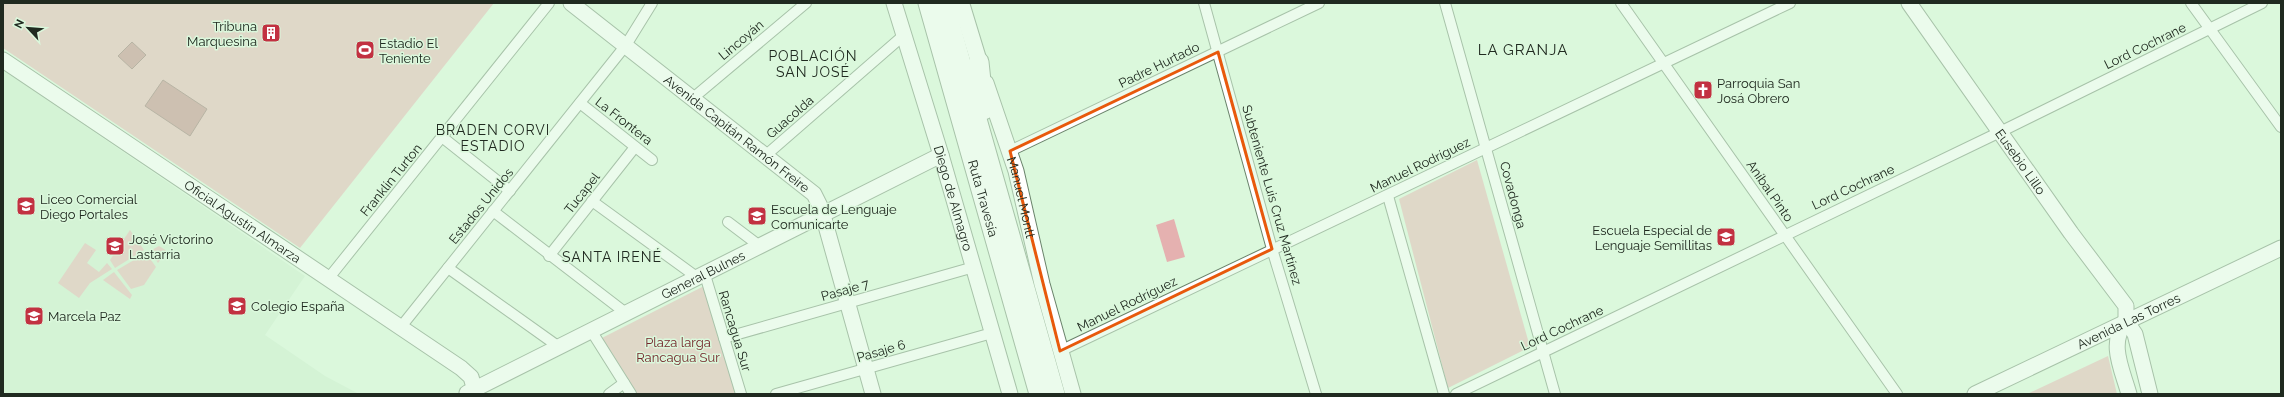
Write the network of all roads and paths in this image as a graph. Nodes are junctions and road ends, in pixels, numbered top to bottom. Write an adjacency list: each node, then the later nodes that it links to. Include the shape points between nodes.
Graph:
1 (549, 3): 28 (street, Franklin Turton)
2 (571, 3): 19 (street, Avenida Capitán Ramón Freire)
3 (652, 3): 19 (street, Estados Unidos)
4 (806, 3): 24 (street, Lincoyán)
5 (894, 3): 18 (street, Diego de Almagro)
6 (928, 3): 53 (highway, Ruta Travesía)
7 (944, 3): 35 (highway, Ruta Travesía)
8 (961, 3): 22 (main road, Manuel Montt)
9 (1204, 3): 20 (street, Subteniente Luis Cruz Martínez)
10 (1319, 3): 20 (street, Padre Hurtado)
11 (1445, 3): 30 (street, Covadonga)
12 (1621, 3): 23 (street, Aníbal Pinto)
13 (1790, 3): 23 (street, Manuel Rodríguez)
14 (1909, 3): 27 (street, Eusebio Lillo)
15 (2191, 3): 17 (street)
16 (2262, 3): 17 (street, Lord Cochrane)
17 (2209, 29): 26 (street); 27 (street, Lord Cochrane)
18 (904, 35): 32 (street, Diego de Almagro); 33 (street, Guacolda)
19 (626, 45): 24 (street, Avenida Capitán Ramón Freire); 25 (street, Estados Unidos)
20 (1218, 52): 31 (street, Padre Hurtado); 45 (street, Subteniente Luis Cruz Martínez)
21 (3, 60): 50 (street, Oficial Agustín Almarza)
22 (978, 62): 31 (street, Manuel Montt); 35 (highway)
23 (1664, 64): 30 (street, Manuel Rodríguez); 42 (street, Aníbal Pinto)
24 (693, 98): 33 (street, Avenida Capitán Ramón Freire)
25 (580, 103): 29 (street, La Frontera); 36 (street, Estados Unidos)
26 (2281, 126)
27 (2000, 132): 42 (street, Lord Cochrane); 54 (street, Eusebio Lillo, via 2126,306)
28 (442, 137): 36 (street); 50 (street, Franklin Turton)
29 (635, 146): 34 (street, La Frontera); 38 (street, Tucapel)
30 (1486, 147): 37 (street, Manuel Rodríguez); 61 (street, Covadonga)
31 (1010, 151): 60 (street, Manuel Montt)
32 (941, 155): 40 (street, General Bulnes); 47 (street, Diego de Almagro)
33 (765, 156): 40 (street, Avenida Capitán Ramón Freire, via 814,194)
34 (652, 160)
35 (991, 167): 73 (highway, Ruta Travesía)
36 (510, 191): 39 (street, Estados Unidos)
37 (1388, 196): 45 (street, Manuel Rodríguez); 76 (street)
38 (592, 201): 46 (street, Tucapel); 49 (street)
39 (493, 211): 46 (street); 48 (street, Estados Unidos)
40 (822, 215): 43 (street, General Bulnes); 51 (street, Avenida Capitán Ramón Freire)
41 (728, 222): 43 (street)
42 (1785, 235): 61 (street, Lord Cochrane); 79 (street, Aníbal Pinto)
43 (762, 247): 49 (street, General Bulnes)
44 (2281, 248): 54 (street, Avenida Las Torres)
45 (1272, 249): 60 (street, Manuel Rodríguez); 75 (street, Subteniente Luis Cruz Martínez)
46 (549, 256): 52 (street)
47 (974, 267): 51 (street, Pasaje 7); 57 (street, Diego de Almagro)
48 (448, 268): 55 (street, Estados Unidos); 59 (street)
49 (701, 276): 52 (street, General Bulnes); 58 (street, Rancagua Sur)
50 (328, 279): 55 (street, Oficial Agustín Almarza)
51 (847, 303): 58 (street, Pasaje 7); 62 (street, Avenida Capitán Ramón Freire)
52 (627, 314): 56 (street, General Bulnes)
53 (1016, 316): 71 (highway, via 1019,356); 72 (highway, Ruta Travesía)
54 (2126, 321): 80 (street, Avenida Las Torres); 81 (street, via 2119,330 2116,342); 82 (street, Eusebio Lillo, via 2135,334)
55 (400, 328): 64 (street, Oficial Agustín Almarza, via 467,372)
56 (592, 332): 59 (street, General Bulnes); 63 (street)
57 (992, 332): 62 (street, Pasaje 6); 70 (street, Diego de Almagro)
58 (724, 338): 67 (street, Rancagua Sur)
59 (559, 348): 64 (street, General Bulnes)
60 (1060, 351): 74 (street, Manuel Montt)
61 (1543, 351): 77 (street, Lord Cochrane); 78 (street, Covadonga)
62 (866, 368): 68 (street, Pasaje 6); 69 (street, Avenida Capitán Ramón Freire)
63 (624, 383): 65 (street); 66 (street)
64 (472, 392)
65 (609, 394)
66 (631, 394)
67 (741, 394)
68 (776, 394)
69 (873, 394)
70 (1010, 394)
71 (1026, 394)
72 (1039, 394)
73 (1055, 394)
74 (1072, 394)
75 (1316, 394)
76 (1444, 394)
77 (1456, 394)
78 (1555, 394)
79 (1897, 394)
80 (1975, 394)
81 (2129, 394)
82 (2150, 394)

